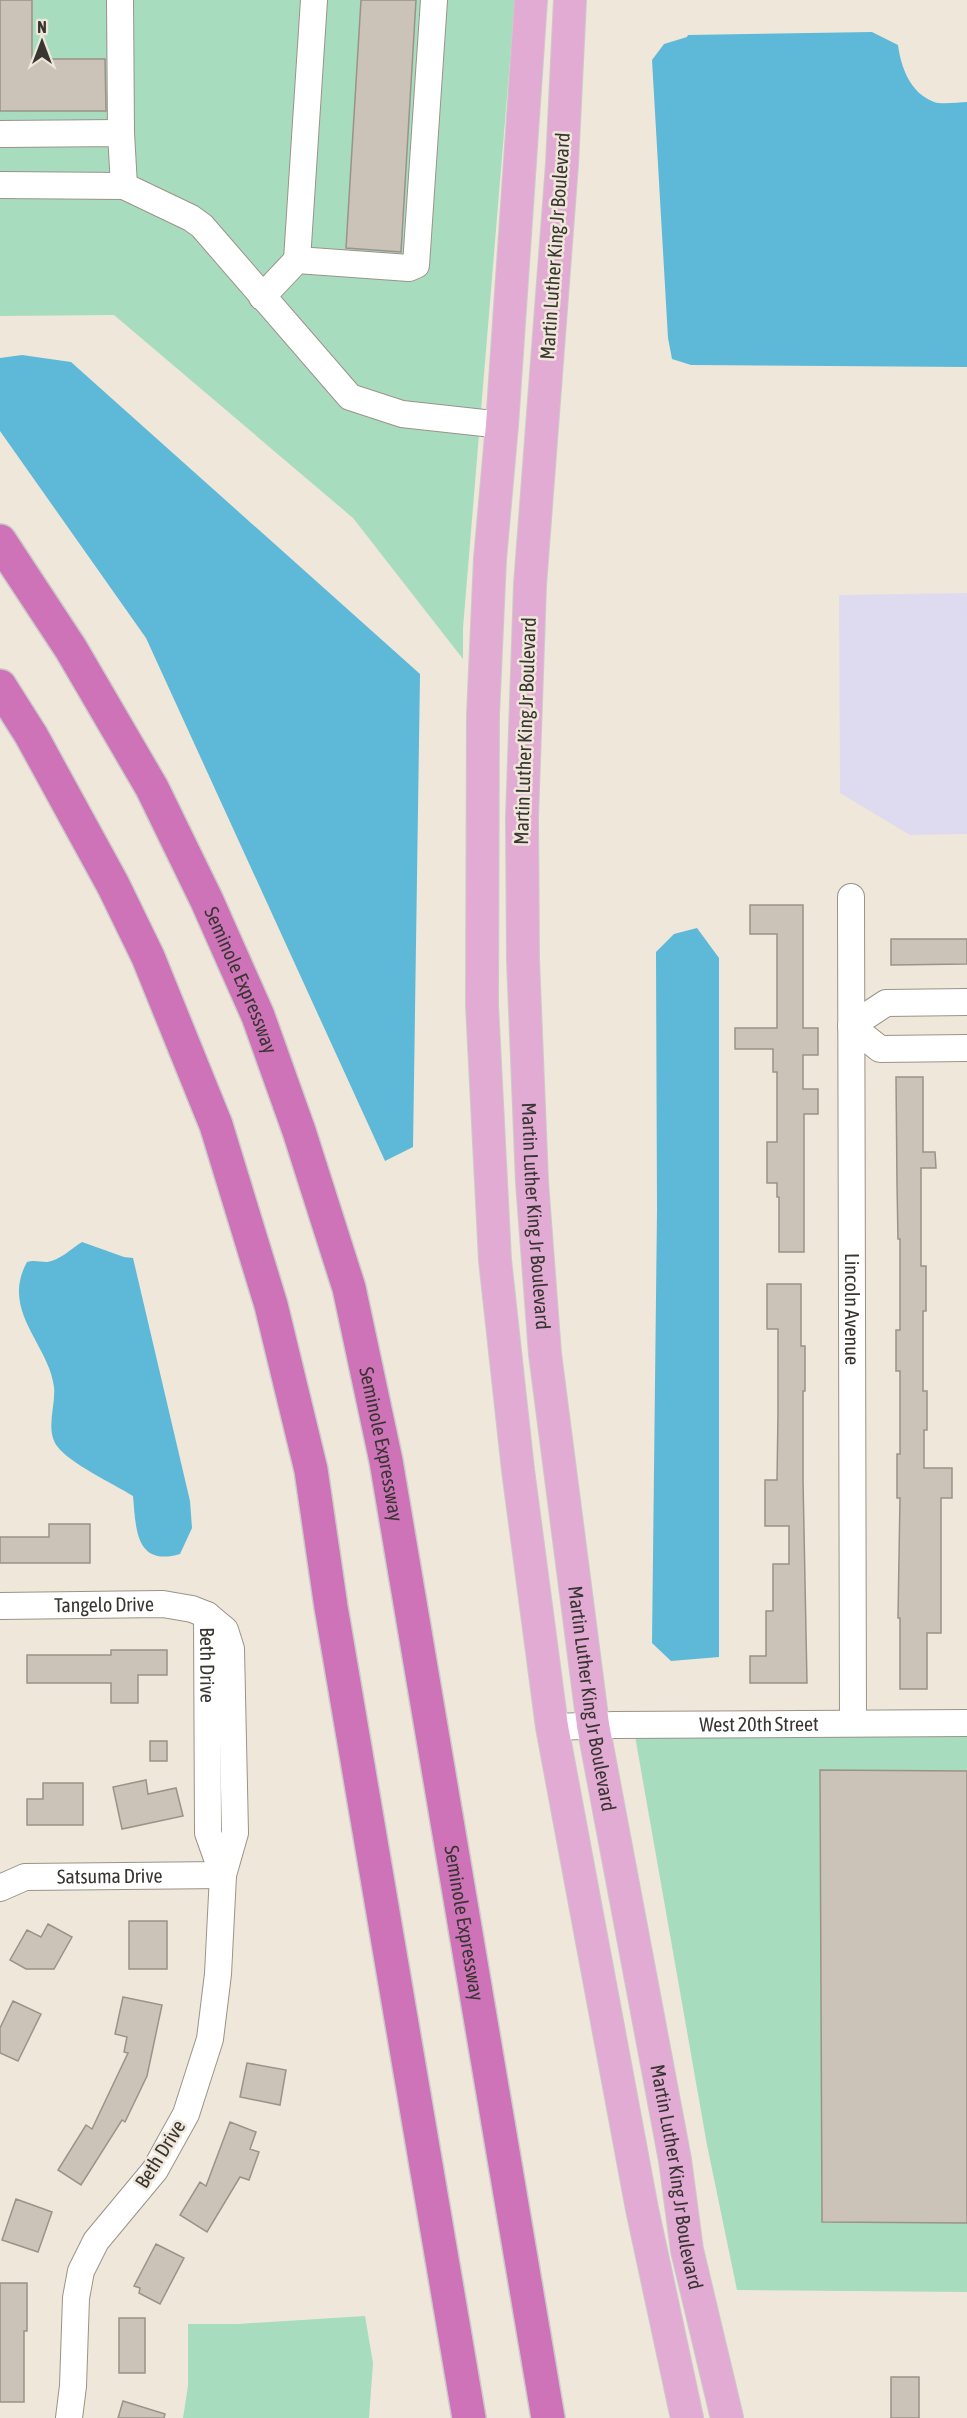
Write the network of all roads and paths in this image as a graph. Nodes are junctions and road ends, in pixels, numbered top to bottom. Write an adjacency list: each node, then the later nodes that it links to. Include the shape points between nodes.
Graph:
1 (120, 0): 6 (street)
2 (315, 0): 10 (street)
3 (434, 0): 10 (street, via 416,264 409,268)
4 (531, 0): 12 (main road, Martin Luther King Jr Boulevard)
5 (570, 0): 13 (main road, Martin Luther King Jr Boulevard)
6 (122, 133): 7 (street); 9 (street)
7 (0, 134)
8 (0, 185): 9 (street)
9 (124, 186): 11 (street, via 202,226)
10 (297, 260): 11 (street)
11 (262, 297): 12 (street, via 350,397 402,414)
12 (502, 425): 13 (main road); 25 (main road, Martin Luther King Jr Boulevard, via 490,559 483,715 482,1005 495,1260)
13 (542, 429): 24 (main road, Martin Luther King Jr Boulevard, via 530,585 522,818 522,960 545,1354)
14 (0, 541): 31 (highway, Seminole Expressway, via 71,649 152,788 207,902 258,1016 349,1288 386,1461)
15 (0, 686): 30 (highway, via 107,874 148,957 216,1125 271,1305 311,1470)
16 (851, 897): 18 (street, Lincoln Avenue)
17 (967, 1002): 18 (street, via 886,1003)
18 (851, 1026): 19 (street, via 880,1049); 22 (street, Lincoln Avenue)
19 (967, 1048)
20 (0, 1606): 21 (street, Tangelo Drive, via 163,1604)
21 (207, 1615): 26 (street, Beth Drive, via 225,1630 231,1649 235,1833)
22 (853, 1723): 23 (street, West 20th Street); 24 (street, West 20th Street)
23 (967, 1723)
24 (593, 1725): 25 (street, West 20th Street); 29 (main road, Martin Luther King Jr Boulevard, via 675,2160)
25 (552, 1727): 28 (main road, Martin Luther King Jr Boulevard)
26 (223, 1875): 27 (street, Satsuma Drive, via 25,1877); 32 (street, Beth Drive, via 210,2039 186,2114 155,2170 96,2241 81,2271)
27 (0, 1888)
28 (642, 2209): 29 (main road, via 666,2237); 37 (main road, Martin Luther King Jr Boulevard)
29 (687, 2250): 38 (main road, Martin Luther King Jr Boulevard)
30 (445, 2277): 33 (highway); 34 (highway)
31 (541, 2373): 35 (highway, Seminole Expressway); 36 (highway)
32 (69, 2418)
33 (451, 2418)
34 (469, 2418)
35 (548, 2418)
36 (554, 2418)
37 (687, 2418)
38 (728, 2418)

